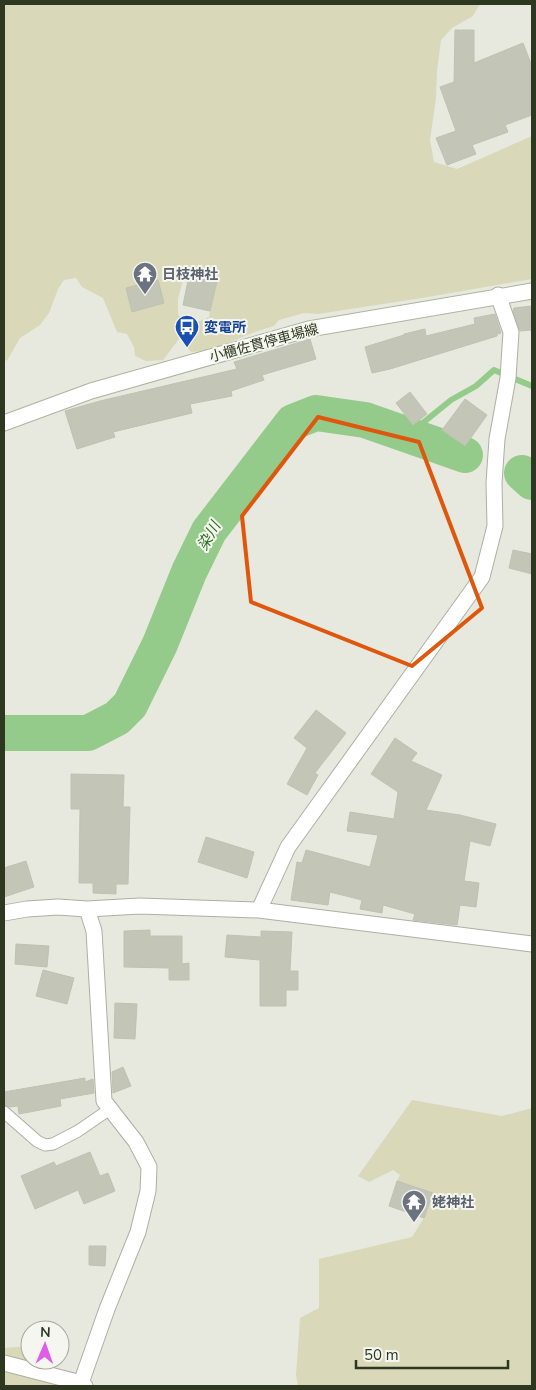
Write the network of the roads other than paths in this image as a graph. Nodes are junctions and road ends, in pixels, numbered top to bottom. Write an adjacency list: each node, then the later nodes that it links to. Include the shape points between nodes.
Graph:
1 (532, 290): 2 (street, 小櫃佐貫停車場線)
2 (498, 296): 3 (street, 小櫃佐貫停車場線, via 309,329 90,391); 5 (street, via 511,332 508,378 497,439 495,526 482,577 288,847)
3 (4, 423)
4 (87, 909): 5 (street, via 140,906); 6 (street, via 58,907); 8 (street, via 94,931 104,1101)
5 (258, 910): 7 (street)
6 (4, 913)
7 (532, 944)
8 (110, 1109): 9 (lane, via 78,1131 45,1145 37,1142); 11 (street, via 136,1142 149,1167 148,1191 138,1232 107,1309)
9 (4, 1112)
10 (4, 1363): 11 (street)
11 (83, 1385)

